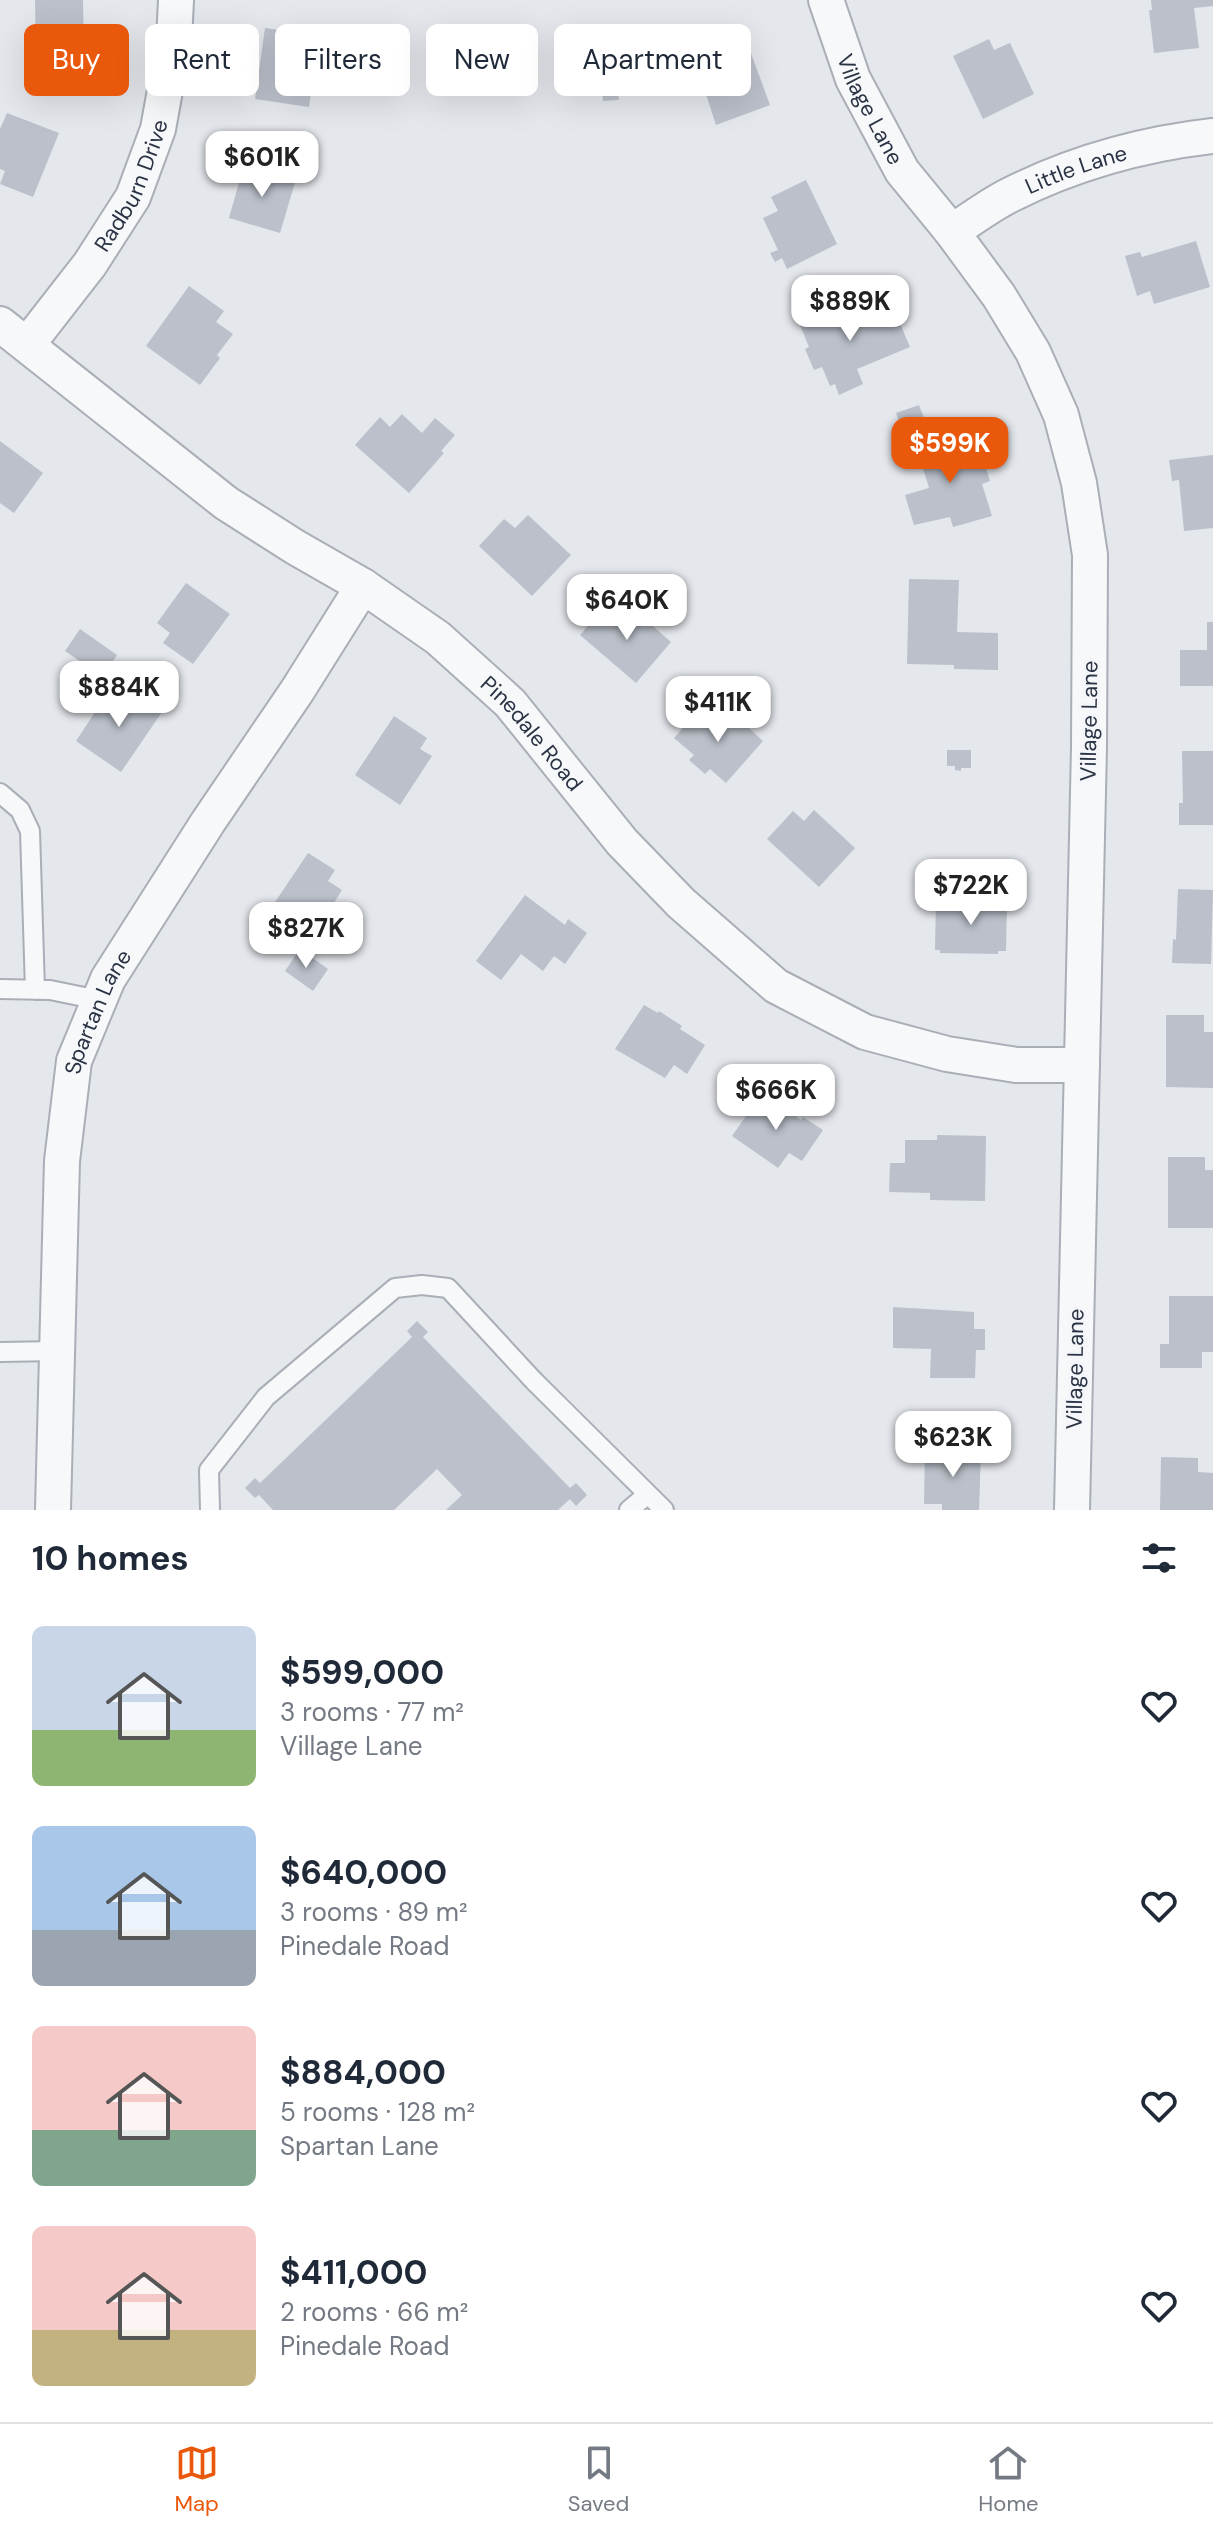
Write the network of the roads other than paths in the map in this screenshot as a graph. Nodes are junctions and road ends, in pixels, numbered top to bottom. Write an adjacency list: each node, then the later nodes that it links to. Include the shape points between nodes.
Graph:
1 (176, 0): 6 (street, Radburn Drive, via 158,129 133,197 90,264)
2 (826, 0): 4 (street, Village Lane, via 853,79 902,171)
3 (1213, 136): 4 (street, Little Lane, via 1129,150 1062,172 1008,196)
4 (952, 232): 12 (street, Village Lane, via 1033,352 1061,415 1079,483 1090,555)
5 (0, 324): 6 (street, Pinedale Road)
6 (27, 345): 7 (street, Pinedale Road, via 226,503)
7 (363, 586): 11 (street, Spartan Lane); 12 (street, Pinedale Road, via 438,638 510,703 622,842 681,903 776,986 865,1032 947,1054 1016,1065)
8 (0, 793): 10 (lane, via 20,810 30,831)
9 (0, 989): 10 (lane)
10 (35, 990): 11 (lane)
11 (99, 1000): 13 (street, Spartan Lane, via 74,1061 64,1147)
12 (1082, 1065): 20 (street, Village Lane)
13 (57, 1351): 14 (lane); 16 (street, Spartan Lane)
14 (0, 1352)
15 (648, 1494): 17 (lane, via 448,1288 422,1285 395,1288 266,1397 209,1470); 18 (lane); 19 (lane)
16 (53, 1510)
17 (210, 1510)
18 (629, 1510)
19 (664, 1510)
20 (1072, 1510)

